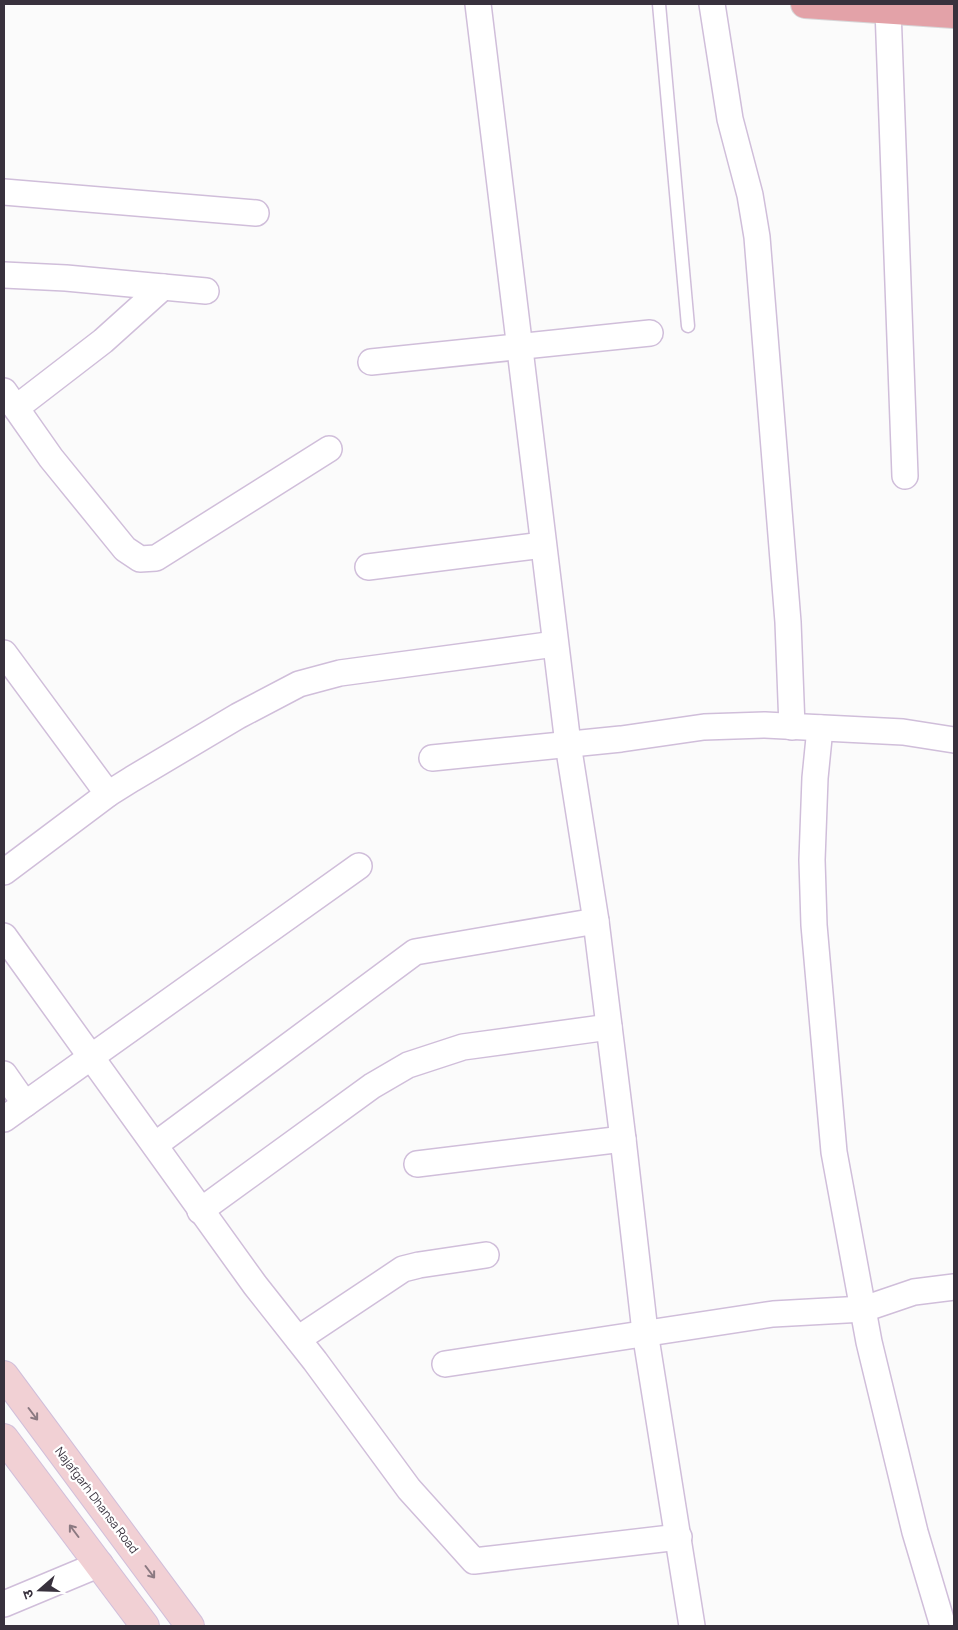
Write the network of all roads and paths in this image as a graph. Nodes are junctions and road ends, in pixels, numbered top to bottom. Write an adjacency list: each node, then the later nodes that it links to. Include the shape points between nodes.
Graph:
1 (478, 4): 14 (street)
2 (659, 4): 12 (lane)
3 (712, 4): 23 (street, via 730,119 750,195 756,237 789,639)
4 (805, 4): 5 (main road)
5 (888, 9): 6 (main road); 18 (street)
6 (954, 14)
7 (4, 192): 8 (street)
8 (256, 213)
9 (4, 275): 10 (street)
10 (163, 287): 11 (street); 16 (street, via 102,341)
11 (206, 291)
12 (688, 326)
13 (650, 333): 14 (street)
14 (519, 347): 15 (street); 19 (street)
15 (371, 362)
16 (10, 399): 17 (street, via 51,458 125,549 140,559 156,558)
17 (329, 449)
18 (905, 476)
19 (543, 545): 20 (street); 21 (street)
20 (368, 567)
21 (555, 644): 26 (street); 28 (street, via 340,673 299,684 238,716)
22 (4, 653): 28 (street)
23 (792, 727): 24 (street); 26 (street, via 704,727)
24 (820, 728): 25 (street, via 902,732); 44 (street, via 812,860 814,925 834,1152)
25 (954, 740)
26 (568, 744): 27 (street); 31 (street)
27 (432, 758)
28 (108, 794): 30 (street)
29 (359, 866): 34 (street)
30 (4, 872)
31 (596, 921): 33 (street); 39 (street, via 415,952)
32 (4, 936): 34 (street)
33 (609, 1027): 38 (street); 41 (street, via 463,1047 408,1065 372,1086)
34 (91, 1056): 36 (street); 39 (street)
35 (4, 1074): 36 (street)
36 (25, 1104): 37 (street)
37 (4, 1119)
38 (624, 1139): 40 (street); 45 (street)
39 (155, 1145): 41 (street)
40 (417, 1164)
41 (200, 1211): 46 (street)
42 (486, 1255): 46 (street, via 404,1269)
43 (954, 1287): 44 (street, via 914,1292)
44 (864, 1309): 45 (street, via 772,1314); 56 (street, via 901,1478)
45 (645, 1332): 47 (street); 50 (street)
46 (298, 1339): 50 (street, via 409,1489 474,1561)
47 (445, 1364)
48 (4, 1375): 54 (main road, Najafgarh Dhansa Road, one-way to 54)
49 (4, 1438): 51 (main road, one-way to 49)
50 (679, 1537): 55 (street)
51 (100, 1564): 52 (street); 53 (main road)
52 (4, 1604)
53 (145, 1626)
54 (190, 1626)
55 (692, 1626)
56 (943, 1626)

